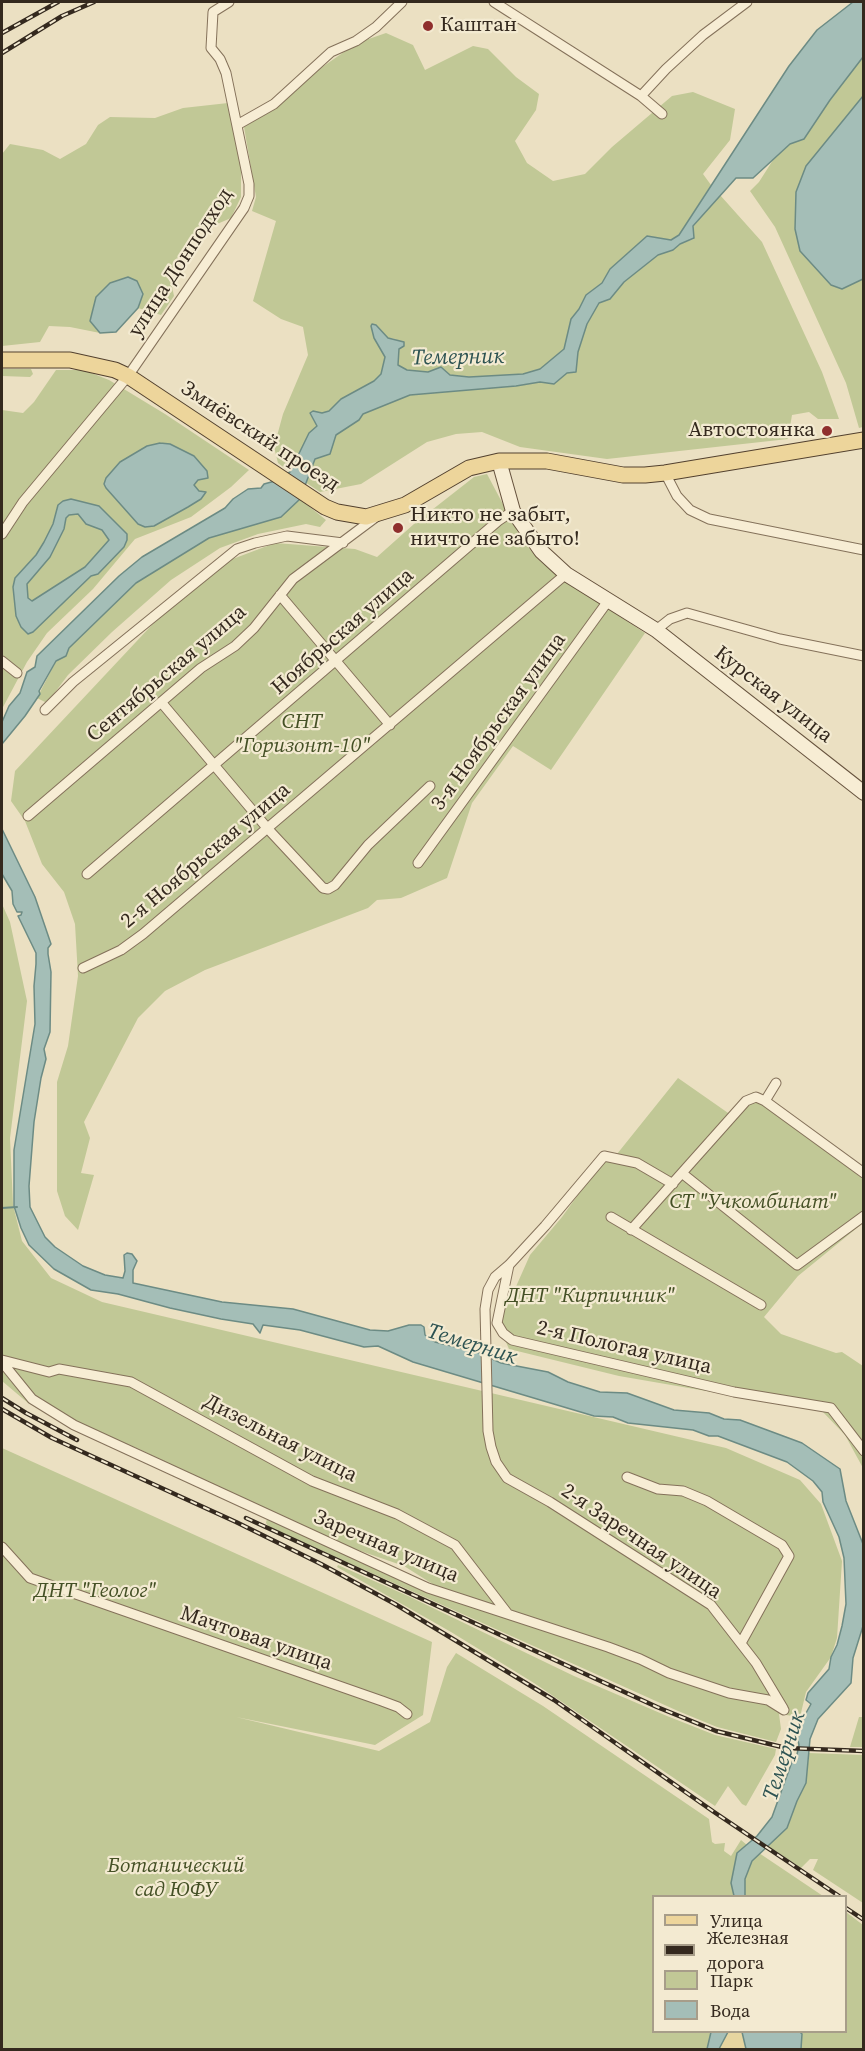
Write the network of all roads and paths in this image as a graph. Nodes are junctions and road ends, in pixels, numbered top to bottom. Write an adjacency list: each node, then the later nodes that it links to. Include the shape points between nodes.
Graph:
1 (229, 2): 7 (street, улица Донподход, via 213,12 211,48 226,74)
2 (402, 2): 7 (street, via 376,27 323,58 274,104)
3 (494, 2): 5 (street)
4 (747, 2): 5 (street, via 704,35)
5 (641, 96): 6 (street)
6 (662, 114)
7 (237, 126): 9 (street, улица Донподход, via 249,184 244,208)
8 (2, 360): 9 (main road, Змиёвский проезд, via 84,362)
9 (128, 375): 14 (main road, Змиёвский проезд, via 325,507 366,517); 15 (street, улица Донподход, via 23,502)
10 (864, 440): 12 (main road, Змиёвский проезд)
11 (499, 462): 12 (main road, Змиёвский проезд, via 547,461 623,475); 13 (street, Курская улица); 14 (main road, Змиёвский проезд, via 469,468 405,505)
12 (665, 473): 17 (street, via 690,510 709,519)
13 (513, 511): 18 (street, Курская улица, via 541,551); 24 (street, Ноябрьская улица)
14 (382, 512): 16 (street, Сентябрьская улица)
15 (2, 534)
16 (343, 543): 19 (street, Сентябрьская улица, via 293,579); 27 (street, via 287,536 237,549 72,682)
17 (864, 550)
18 (566, 574): 20 (street, Курская улица); 28 (street, 2-я Ноябрьская улица)
19 (280, 595): 24 (street); 26 (street, Сентябрьская улица, via 235,646)
20 (608, 602): 21 (street, Курская улица); 34 (street, 3-я Ноябрьская улица)
21 (656, 630): 22 (street, via 670,619 687,614); 31 (street, Курская улица)
22 (864, 656)
23 (2, 661): 25 (street)
24 (337, 661): 28 (street); 29 (street, Ноябрьская улица)
25 (17, 673)
26 (161, 702): 29 (street); 32 (street, Сентябрьская улица)
27 (45, 710)
28 (390, 724): 33 (street, 2-я Ноябрьская улица)
29 (215, 765): 33 (street); 35 (street, Ноябрьская улица)
30 (430, 786): 33 (street, via 328,889 322,888)
31 (864, 793)
32 (28, 816)
33 (268, 829): 36 (street, 2-я Ноябрьская улица, via 122,950)
34 (418, 863)
35 (87, 874)
36 (82, 968)
37 (776, 1083): 38 (street)
38 (765, 1101): 39 (street); 40 (street, via 756,1097 746,1101)
39 (864, 1173)
40 (683, 1174): 41 (street); 42 (street, via 797,1264)
41 (673, 1184): 44 (street); 45 (street, via 637,1163 604,1156)
42 (864, 1216)
43 (611, 1217): 44 (street)
44 (631, 1230): 46 (street)
45 (509, 1265): 48 (street, 2-я Пологая улица, via 497,1323 512,1340 734,1392 831,1408); 52 (street, 2-я Заречная улица, via 495,1277 484,1309 488,1431 496,1462 507,1478 711,1605)
46 (761, 1305)
47 (2, 1361): 51 (street, Заречная улица, via 32,1399 74,1425 428,1588); 51 (street, Дизельная улица, via 49,1372 59,1369 131,1382 312,1480 407,1519 455,1545)
48 (864, 1451)
49 (627, 1477): 52 (street, via 707,1501 782,1545 789,1556)
50 (2, 1547): 54 (street, Мачтовая улица, via 30,1578 382,1701)
51 (508, 1615): 53 (street, Заречная улица, via 608,1647 679,1677 768,1700)
52 (741, 1643): 53 (street, 2-я Заречная улица)
53 (784, 1710)
54 (407, 1714)

